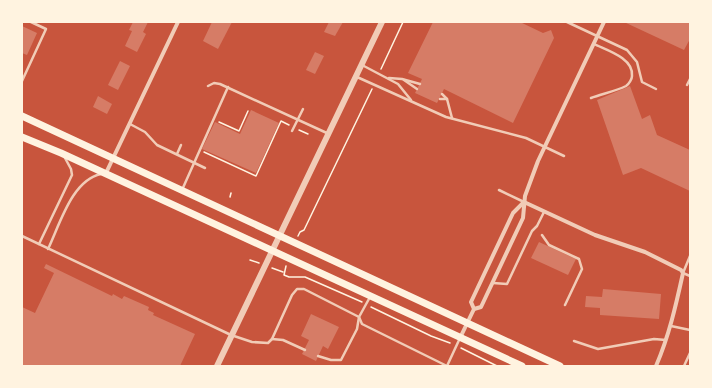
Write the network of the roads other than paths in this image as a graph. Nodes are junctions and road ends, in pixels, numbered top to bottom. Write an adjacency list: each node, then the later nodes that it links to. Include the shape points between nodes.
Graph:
1 (32, 22): 13 (lane, via 46,29)
2 (178, 22): 29 (street)
3 (382, 22): 8 (street)
4 (567, 22): 6 (lane)
5 (604, 22): 6 (street)
6 (597, 36): 7 (street); 19 (lane, via 631,54 637,62 642,82)
7 (593, 44): 21 (lane, via 626,61 632,77 627,85); 34 (street)
8 (362, 65): 9 (street); 10 (lane)
9 (357, 76): 24 (lane); 31 (street)
10 (389, 78): 11 (lane); 24 (lane, via 398,84)
11 (402, 79): 14 (lane); 18 (lane)
12 (690, 79): 15 (lane)
13 (22, 81)
14 (420, 84)
15 (687, 85)
16 (208, 86): 17 (lane, via 214,83)
17 (228, 87): 28 (lane); 39 (lane)
18 (417, 89)
19 (656, 89)
20 (442, 94): 23 (lane)
21 (591, 98)
22 (440, 99): 23 (lane)
23 (447, 100): 27 (lane)
24 (413, 102): 27 (lane)
25 (303, 109): 28 (lane)
26 (22, 116): 38 (main road)
27 (452, 118): 34 (lane, via 526,138)
28 (297, 120): 30 (lane); 31 (lane)
29 (130, 124): 36 (lane, via 145,132 157,145); 38 (street)
30 (292, 131)
31 (329, 134): 48 (street)
32 (22, 137): 35 (main road)
33 (181, 145): 36 (lane)
34 (545, 147): 37 (lane); 44 (street)
35 (61, 153): 41 (main road); 49 (lane, via 72,175)
36 (177, 154): 39 (lane)
37 (564, 156)
38 (114, 159): 41 (street); 42 (main road)
39 (194, 163): 40 (lane); 42 (lane)
40 (205, 168)
41 (106, 173): 50 (lane, via 86,181 74,193); 51 (main road)
42 (181, 190): 48 (main road)
43 (499, 190): 44 (lane)
44 (524, 202): 45 (street); 55 (street, via 523,218); 58 (street, via 513,213 471,302)
45 (544, 211): 53 (street, via 595,235 645,252 677,267); 55 (lane, via 507,284)
46 (542, 235): 57 (lane, via 549,245 581,262 582,268)
47 (22, 236): 49 (lane)
48 (280, 236): 51 (street); 60 (main road)
49 (39, 244): 50 (lane)
50 (48, 249): 63 (lane)
51 (272, 251): 56 (main road); 63 (street)
52 (690, 256): 53 (lane)
53 (683, 273): 54 (lane); 61 (street)
54 (690, 276)
55 (493, 283): 58 (street, via 482,307)
56 (370, 296): 59 (lane); 64 (main road)
57 (565, 305)
58 (474, 309): 60 (street)
59 (359, 317): 64 (lane, via 362,324 447,366); 65 (lane, via 313,292 297,289); 70 (lane, via 357,329 341,360)
60 (467, 323): 64 (street); 73 (main road)
61 (671, 326): 62 (lane); 66 (street)
62 (690, 330)
63 (232, 335): 65 (lane, via 261,343 268,343); 71 (street)
64 (460, 338): 72 (main road)
65 (272, 339): 68 (lane, via 283,340)
66 (667, 340): 67 (lane, via 654,339 598,349); 74 (street)
67 (574, 341)
68 (304, 350)
69 (690, 354): 75 (lane)
70 (318, 356)
71 (217, 366)
72 (522, 366)
73 (560, 366)
74 (656, 366)
75 (684, 366)

